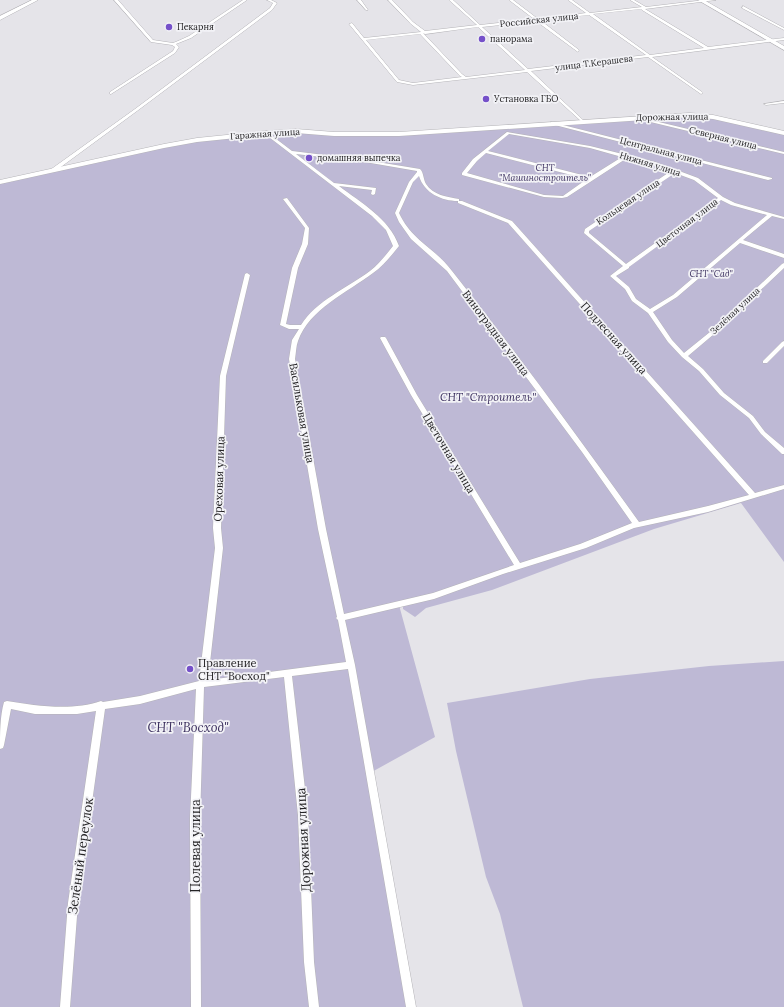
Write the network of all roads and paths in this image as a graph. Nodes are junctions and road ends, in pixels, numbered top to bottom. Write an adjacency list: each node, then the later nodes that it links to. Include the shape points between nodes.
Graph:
1 (36, 0): 17 (street)
2 (116, 0): 26 (street, via 152,41)
3 (245, 0): 26 (street, via 190,37)
4 (270, 0): 46 (street, via 275,3 271,9)
5 (359, 0): 15 (street)
6 (390, 0): 22 (street)
7 (451, 0): 20 (street)
8 (511, 0): 18 (street)
9 (570, 0): 16 (street)
10 (632, 0): 14 (street)
11 (714, 0): 12 (street, Российская улица)
12 (701, 1): 14 (street, Российская улица); 25 (street)
13 (743, 7): 21 (street)
14 (644, 8): 16 (street, Российская улица); 27 (street)
15 (367, 9)
16 (592, 14): 18 (street, Российская улица); 30 (street)
17 (0, 18)
18 (537, 20): 20 (street, Российская улица); 29 (street)
19 (351, 24): 23 (street)
20 (482, 26): 22 (street, Российская улица); 31 (street)
21 (784, 29)
22 (423, 33): 23 (street, Российская улица); 32 (street)
23 (363, 39): 32 (street, улица Т.Керашева, via 391,74 403,83)
24 (784, 39): 25 (street, улица Т.Керашева)
25 (771, 41): 27 (street, улица Т.Керашева); 28 (street)
26 (173, 44): 33 (street, via 177,47 174,52)
27 (707, 48): 30 (street, улица Т.Керашева)
28 (784, 48)
29 (578, 51)
30 (651, 56): 31 (street, улица Т.Керашева); 34 (street)
31 (528, 71): 32 (street, улица Т.Керашева); 38 (street)
32 (466, 78)
33 (111, 93)
34 (701, 93)
35 (784, 102): 36 (street)
36 (766, 104)
37 (639, 118): 38 (street, Дорожная улица); 41 (street, Дорожная улица, via 707,116); 44 (street, Северная улица)
38 (582, 121): 39 (street, Гаражная улица)
39 (552, 123): 40 (street, Гаражная улица, via 399,134 296,131); 49 (street, Центральная улица)
40 (266, 133): 42 (street); 46 (street, Гаражная улица, via 197,140)
41 (784, 133)
42 (290, 152): 48 (street, via 365,161); 52 (street, Васильковая улица)
43 (485, 152): 45 (street, Нижняя улица, via 508,133); 50 (street); 50 (street, via 464,174 544,196 563,197)
44 (784, 153)
45 (626, 156): 47 (street, Нижняя улица); 50 (street)
46 (52, 170): 51 (street, Гаражная улица)
47 (675, 171): 55 (street, Нижняя улица, via 696,179); 61 (street, Кольцевая улица, via 587,230 586,233)
48 (420, 172): 71 (street, Подлесная улица, via 424,185 437,195 510,222); 72 (street, Виноградная улица, via 411,182 397,213 401,224 449,270)
49 (770, 179)
50 (591, 180)
51 (0, 182)
52 (333, 184): 53 (street, via 370,188 374,189); 64 (street, Васильковая улица, via 386,226 396,246 382,263 331,298 314,312)
53 (373, 194)
54 (285, 198): 64 (street, via 307,228 283,325)
55 (721, 198): 56 (street, Нижняя улица); 61 (street, Цветочная улица)
56 (770, 215): 57 (street, Нижняя улица); 58 (street)
57 (784, 218)
58 (740, 241): 59 (street); 63 (street, via 675,296)
59 (784, 256)
60 (784, 265): 67 (street, Зелёная улица)
61 (627, 267): 63 (street, Цветочная улица, via 613,276 627,288 634,300)
62 (247, 275): 77 (street, Ореховая улица, via 223,376 217,528 219,548)
63 (650, 312): 67 (street)
64 (302, 327): 74 (street, Васильковая улица, via 295,340 292,359)
65 (384, 338): 73 (street, Цветочная улица, via 414,396)
66 (784, 343): 68 (street)
67 (684, 356): 69 (street, via 702,370 722,394 751,417 763,433)
68 (765, 362)
69 (784, 452)
70 (784, 487): 71 (street)
71 (754, 496): 72 (street)
72 (637, 525): 73 (street)
73 (518, 566): 74 (street, via 434,596)
74 (340, 618): 75 (street, Васильковая улица)
75 (351, 665): 76 (street); 83 (street, Васильковая улица)
76 (288, 674): 77 (street); 82 (street, Дорожная улица, via 303,815 309,962)
77 (202, 685): 78 (street, via 140,700); 81 (street, Полевая улица, via 195,819)
78 (101, 706): 79 (street, via 77,710 35,710 7,705); 80 (street, Зелёный переулок, via 73,903)
79 (0, 745)
80 (65, 1007)
81 (196, 1007)
82 (314, 1007)
83 (411, 1007)

